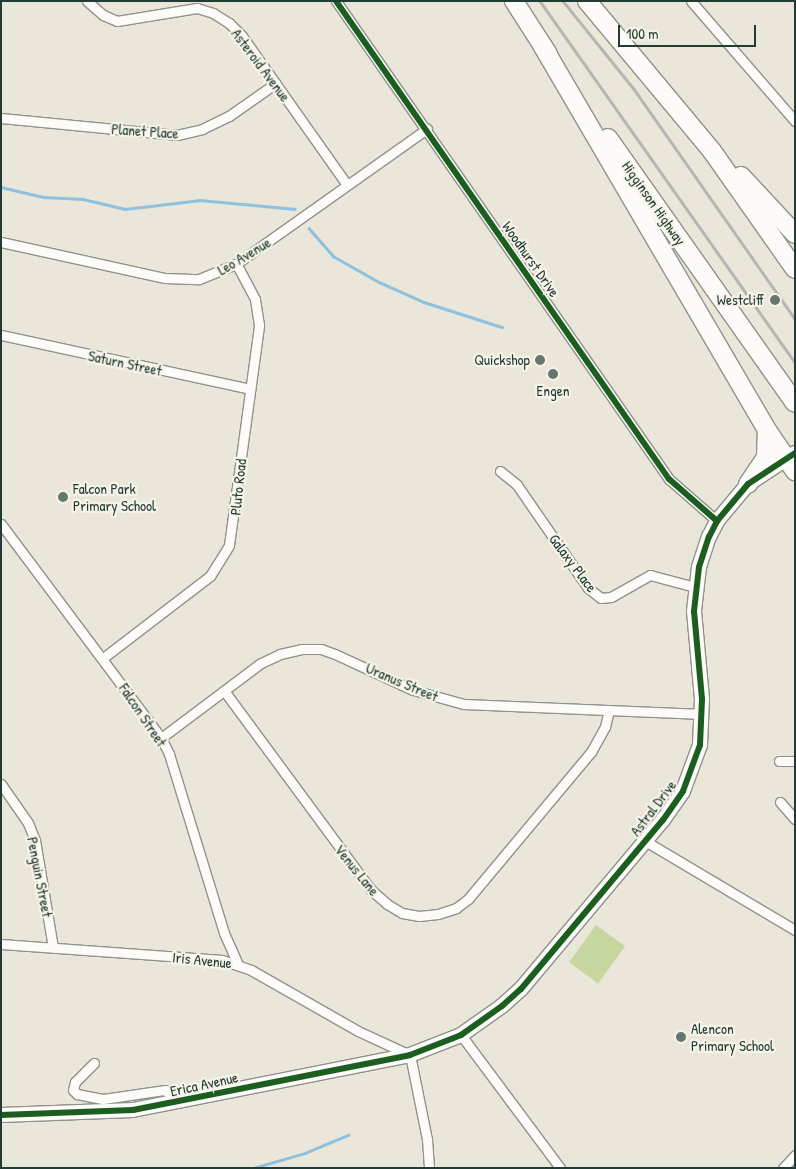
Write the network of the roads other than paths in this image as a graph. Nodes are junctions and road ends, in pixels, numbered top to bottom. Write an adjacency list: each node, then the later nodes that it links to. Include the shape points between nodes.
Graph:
1 (87, 1): 7 (street, Asteroid Avenue, via 103,15 117,21 147,18 178,9 197,8 213,13 242,36)
2 (336, 1): 11 (street, Woodhurst Drive)
3 (514, 1): 6 (highway, Higginson Highway)
4 (586, 1): 8 (highway)
5 (691, 1): 10 (street)
6 (542, 45): 19 (highway, Higginson Highway); 20 (highway)
7 (276, 83): 9 (street, Planet Place, via 229,116 202,129 176,135); 12 (street, Asteroid Avenue)
8 (664, 90): 13 (highway); 16 (highway, via 712,151)
9 (1, 118)
10 (795, 121)
11 (427, 129): 12 (street, Leo Avenue); 24 (street, Woodhurst Drive, via 670,479)
12 (347, 185): 15 (street, Leo Avenue)
13 (795, 234)
14 (1, 242): 15 (street, Leo Avenue, via 180,280 199,279)
15 (236, 264): 18 (street, Pluto Road, via 250,285 258,311)
16 (795, 269)
17 (1, 336): 18 (street, Saturn Street)
18 (250, 389): 27 (street, Pluto Road, via 234,526 224,556 201,583)
19 (795, 404)
20 (767, 430): 21 (highway); 23 (highway, via 766,456)
21 (792, 461): 23 (street, Astral Drive)
22 (500, 471): 26 (street, Galaxy Place, via 517,485 588,588 601,598 612,598 650,575)
23 (748, 484): 24 (street, Astral Drive)
24 (717, 521): 26 (street, Astral Drive, via 709,537)
25 (1, 524): 27 (street, Falcon Street)
26 (696, 587): 30 (street, Astral Drive, via 694,632)
27 (103, 658): 31 (street, Falcon Street)
28 (225, 692): 29 (street, Uranus Street, via 261,663 280,654 321,649 440,699 494,706); 29 (street, Venus Lane, via 370,890 402,913 419,916 447,911 468,899 592,752); 31 (street, Uranus Street)
29 (610, 710): 30 (street, Uranus Street)
30 (703, 714): 37 (street, Astral Drive, via 700,745 692,774 673,807)
31 (161, 738): 41 (street, Falcon Street, via 169,754 224,933)
32 (779, 761): 33 (street)
33 (795, 761)
34 (1, 784): 40 (street, Penguin Street, via 28,823 34,840)
35 (780, 802): 36 (street)
36 (795, 819)
37 (645, 841): 38 (street); 42 (street, Astral Drive, via 521,988)
38 (795, 930)
39 (1, 944): 40 (street, Iris Avenue)
40 (53, 948): 41 (street, Iris Avenue)
41 (238, 964): 43 (street, Iris Avenue, via 358,1031)
42 (461, 1035): 43 (street, Astral Drive); 50 (street)
43 (410, 1054): 45 (street, Erica Avenue); 48 (street)
44 (94, 1063): 45 (street, via 75,1082 73,1090 77,1094 103,1099 164,1090)
45 (179, 1102): 46 (street, Erica Avenue, via 91,1113)
46 (1, 1115)
47 (795, 1155): 51 (street)
48 (429, 1164): 49 (street)
49 (419, 1168)
50 (560, 1168)
51 (783, 1168)

